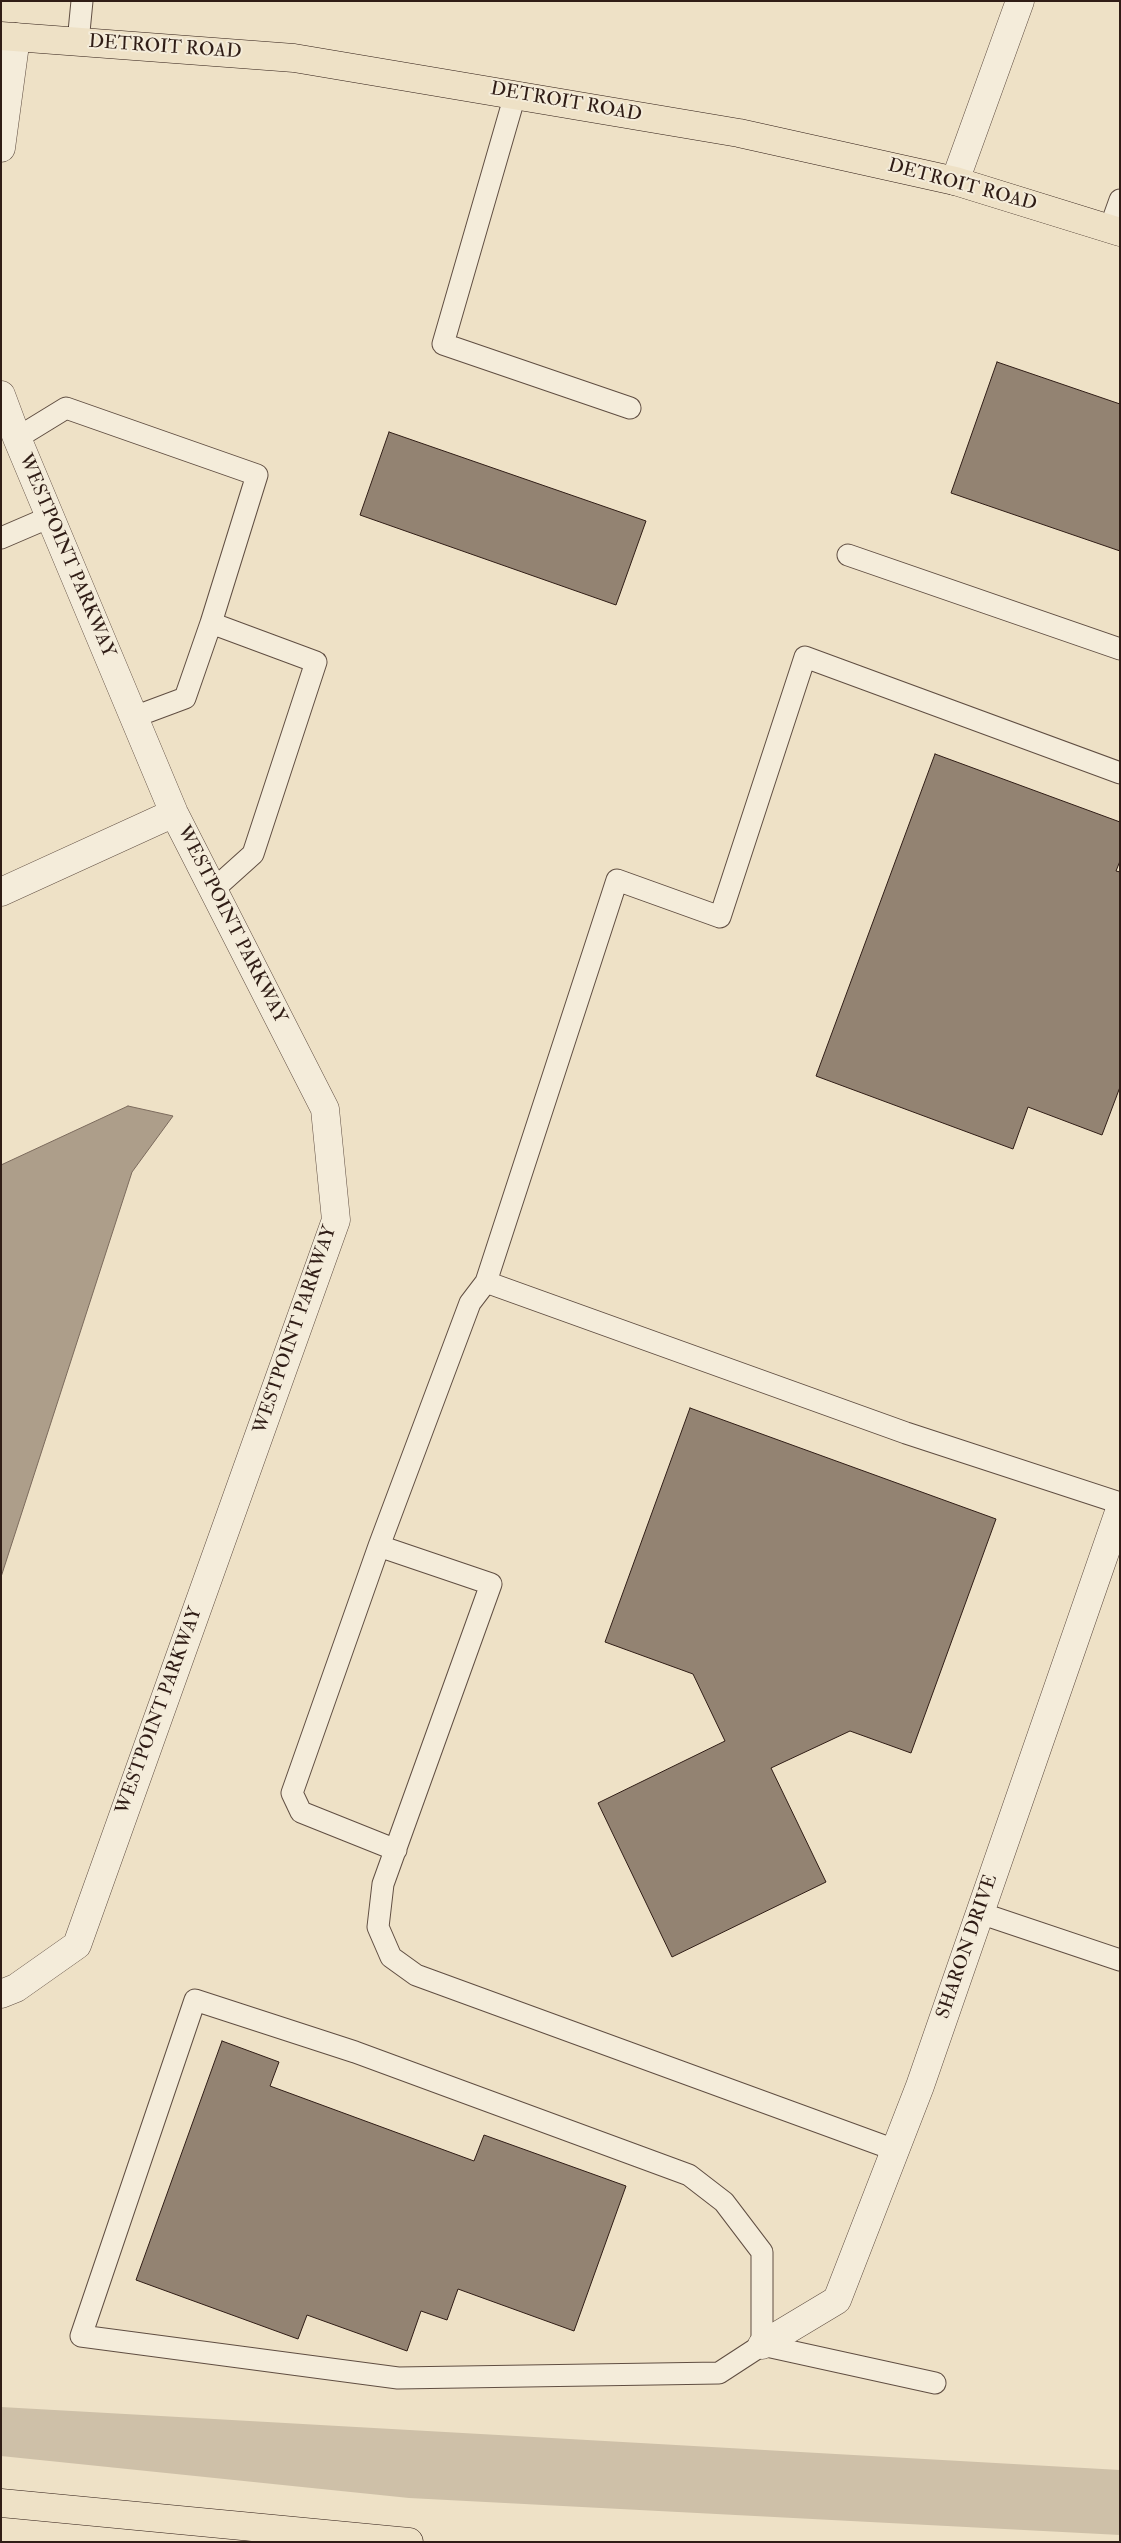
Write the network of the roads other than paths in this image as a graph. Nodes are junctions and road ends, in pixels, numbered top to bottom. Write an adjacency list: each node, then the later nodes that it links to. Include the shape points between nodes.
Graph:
1 (82, 1): 4 (lane)
2 (1020, 1): 7 (street)
3 (8, 37): 4 (main road, DETROIT ROAD); 6 (street)
4 (78, 42): 5 (main road, DETROIT ROAD, via 294,58)
5 (514, 95): 7 (main road, DETROIT ROAD, via 739,132); 11 (lane, via 443,344)
6 (1, 148)
7 (955, 181): 9 (main road, DETROIT ROAD)
8 (1120, 200): 9 (lane)
9 (1115, 230)
10 (1, 395): 12 (street, WESTPOINT PARKWAY)
11 (630, 408)
12 (10, 428): 13 (street, WESTPOINT PARKWAY); 16 (lane, via 66,408 257,475)
13 (50, 517): 14 (lane); 18 (street, WESTPOINT PARKWAY)
14 (1, 538)
15 (848, 555): 17 (lane)
16 (211, 623): 18 (lane, via 185,698); 21 (lane, via 316,662 253,854)
17 (1120, 649)
18 (134, 718): 20 (street, WESTPOINT PARKWAY)
19 (1120, 772): 23 (lane, via 805,658 720,917 617,880)
20 (174, 813): 21 (street, WESTPOINT PARKWAY); 22 (street)
21 (213, 890): 30 (street, WESTPOINT PARKWAY, via 326,1109 336,1220 77,1945 16,1988)
22 (1, 892)
23 (486, 1282): 24 (lane, via 906,1433); 26 (lane, via 470,1303)
24 (1120, 1503)
25 (1120, 1510): 28 (street, SHARON DRIVE)
26 (379, 1546): 27 (lane, via 292,1793 301,1812); 27 (lane, via 491,1584)
27 (396, 1850): 31 (lane, via 383,1884 378,1927 391,1957 416,1975)
28 (980, 1912): 29 (lane); 31 (street, SHARON DRIVE)
29 (1120, 1960)
30 (1, 1994)
31 (895, 2150): 32 (street, SHARON DRIVE, via 837,2300)
32 (762, 2345): 32 (lane, via 762,2252 724,2202 689,2175 355,2052 195,2000 81,2336 398,2378 719,2373); 33 (lane)
33 (935, 2383)
34 (1, 2503): 35 (main road)
35 (409, 2542)

